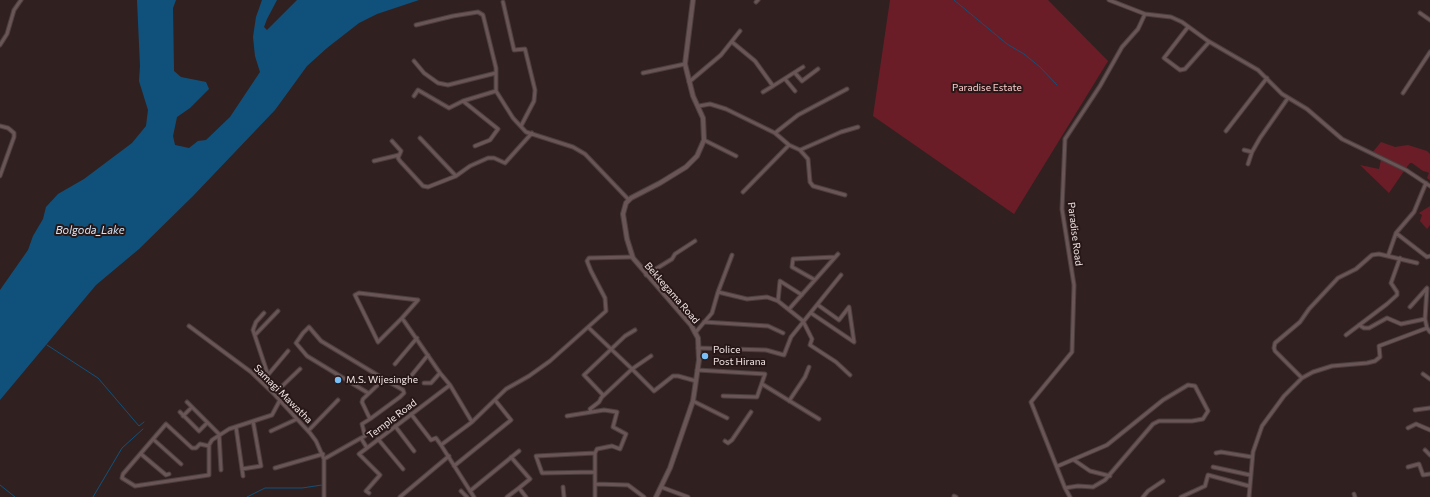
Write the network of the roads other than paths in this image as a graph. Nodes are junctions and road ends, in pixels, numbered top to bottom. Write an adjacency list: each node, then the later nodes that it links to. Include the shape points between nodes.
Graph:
1 (21, 0): 13 (street, via 14,10 7,34)
2 (693, 0): 16 (street)
3 (1109, 0): 6 (street)
4 (503, 2): 36 (street, via 514,50 526,49 534,90 534,101)
5 (1420, 13): 7 (street)
6 (1145, 14): 9 (street, via 1172,17); 176 (street, Paradise Road, via 1138,29 1122,47 1065,139 1062,209 1074,285 1072,352 1031,402)
7 (1430, 20)
8 (416, 25): 21 (street, via 478,12 483,15)
9 (1188, 27): 12 (street); 12 (street, via 1164,58 1180,70 1185,68)
10 (740, 31): 11 (street)
11 (732, 42): 24 (street, via 721,55); 25 (street, via 755,61)
12 (1209, 42): 22 (street, via 1241,59)
13 (0, 45)
14 (1430, 52): 30 (street)
15 (414, 61): 21 (street, via 424,73 438,83 448,85)
16 (685, 64): 19 (street); 24 (street)
17 (803, 68): 20 (street)
18 (818, 69): 20 (street, via 802,81)
19 (643, 73)
20 (795, 73): 23 (street)
21 (496, 74): 27 (street)
22 (1267, 78): 32 (street); 38 (street)
23 (785, 79): 25 (street); 28 (street)
24 (689, 82): 34 (street)
25 (773, 86): 29 (street)
26 (847, 89): 39 (street, via 798,115)
27 (496, 91): 33 (street); 36 (street)
28 (795, 91)
29 (763, 92)
30 (1403, 93)
31 (414, 96): 33 (street, via 418,90 449,108)
32 (1288, 98): 48 (street); 55 (street, via 1307,109 1342,139 1406,170)
33 (463, 101): 45 (street, via 498,130 490,140)
34 (699, 106): 39 (street, via 710,104 726,109); 42 (street)
35 (0, 126): 53 (street, via 14,133)
36 (521, 126): 40 (street)
37 (858, 127): 46 (street)
38 (1226, 131)
39 (775, 133): 44 (street)
40 (532, 134): 54 (street, via 505,163 488,158); 59 (street, via 573,147 585,154)
41 (420, 138): 54 (street)
42 (704, 140): 50 (street); 59 (street, via 697,156 686,167)
43 (392, 141): 49 (street, via 401,151)
44 (789, 145): 46 (street); 57 (street)
45 (475, 146)
46 (800, 150): 58 (street, via 808,159 810,182 813,186)
47 (1244, 150): 48 (street)
48 (1252, 152): 52 (street)
49 (399, 155): 51 (street); 54 (street, via 400,161 423,186 428,187)
50 (736, 156)
51 (374, 160)
52 (1248, 164)
53 (0, 176)
54 (456, 176)
55 (1426, 183): 56 (street); 60 (street, via 1414,212)
56 (1430, 186)
57 (743, 192)
58 (845, 195)
59 (629, 200): 67 (street, Bekkegama Road, via 623,214)
60 (1396, 233): 64 (street); 65 (street, via 1426,257)
61 (695, 241): 70 (street)
62 (838, 254): 66 (street)
63 (732, 255): 74 (street)
64 (1388, 256): 68 (street); 113 (street, via 1372,255 1356,269 1338,278 1300,322 1275,343 1275,351)
65 (1430, 256)
66 (835, 257): 72 (street); 72 (street, via 793,259 792,267)
67 (632, 258): 70 (street, Bekkegama Road); 89 (street, via 589,258 591,271 607,304 606,311)
68 (1400, 258): 69 (street); 87 (street, via 1391,283 1397,295)
69 (1417, 262)
70 (646, 275): 93 (street, Bekkegama Road, via 692,325)
71 (841, 275): 77 (street)
72 (814, 280): 75 (street)
73 (1428, 288): 78 (street); 84 (street)
74 (718, 292): 76 (street, via 747,299 767,297); 86 (street, via 712,313)
75 (802, 295): 76 (street, via 780,281); 79 (street)
76 (778, 301): 79 (street)
77 (818, 305): 82 (street); 82 (street, via 839,320 849,307 854,342)
78 (1410, 307)
79 (790, 308): 85 (street)
80 (278, 311): 95 (street)
81 (264, 313): 95 (street, via 253,326)
82 (811, 313): 85 (street)
83 (402, 318): 83 (street, via 418,300 359,293 355,295 378,342); 97 (street)
84 (1425, 319): 87 (street, via 1400,324 1387,318 1369,328); 90 (street)
85 (803, 320): 98 (street, via 791,337 784,355 766,350); 111 (street, via 812,339 810,345)
86 (704, 322): 93 (street); 94 (street, via 768,326)
87 (1359, 325): 96 (street)
88 (189, 326): 117 (street, Samagi Mawatha)
89 (589, 328): 99 (street); 127 (street, via 550,361 506,389)
90 (1427, 328): 92 (street); 113 (street, via 1379,346 1380,357 1375,361 1332,366)
91 (635, 330): 99 (street)
92 (1430, 332)
93 (695, 333): 98 (street, Bekkegama Road)
94 (784, 333)
95 (255, 335): 110 (street)
96 (1346, 335)
97 (416, 338): 101 (street); 103 (street)
98 (698, 348): 107 (street, Bekkegama Road)
99 (612, 349): 105 (street); 124 (street, via 584,375 603,395)
100 (288, 351): 110 (street)
101 (428, 355): 108 (street); 112 (street)
102 (651, 356): 105 (street)
103 (395, 364)
104 (809, 367): 128 (street)
105 (632, 368): 116 (street, via 654,391 673,376); 124 (street)
106 (300, 369): 122 (street)
107 (697, 370): 116 (street, Bekkegama Road); 119 (street, via 765,374)
108 (440, 374): 118 (street, via 431,383); 120 (street)
109 (1423, 374): 115 (street)
110 (268, 375): 117 (street)
111 (850, 375)
112 (411, 376)
113 (1302, 378): 170 (street, via 1284,396 1262,426)
114 (384, 379): 121 (street); 121 (street, via 321,341 309,327 296,342 307,356); 142 (street, via 404,393)
115 (1430, 379)
116 (696, 381): 129 (street, Bekkegama Road)
117 (262, 382): 122 (street, Samagi Mawatha)
118 (424, 383)
119 (762, 384): 123 (street, via 757,397); 128 (street)
120 (450, 385): 137 (street, Temple Road); 146 (street)
121 (368, 393): 142 (street, via 362,402)
122 (274, 394): 125 (street, Samagi Mawatha)
123 (723, 396)
124 (601, 398): 135 (street, via 590,409)
125 (280, 400): 141 (street, Samagi Mawatha); 144 (street, via 274,413)
126 (338, 400): 152 (street)
127 (495, 400): 146 (street); 175 (street, via 511,420)
128 (789, 400): 143 (street)
129 (694, 401): 140 (street); 193 (street, Bekkegama Road)
130 (187, 402): 131 (street)
131 (192, 407): 138 (street); 145 (street)
132 (1430, 408): 133 (street)
133 (1415, 410)
134 (180, 412): 138 (street)
135 (591, 412): 139 (street); 165 (street, via 617,412 613,427 626,434 620,449 612,446 597,449)
136 (751, 412): 157 (street, via 732,440)
137 (411, 414): 147 (street, Temple Road); 158 (street, via 431,440 436,438)
138 (184, 416): 145 (street, via 199,431)
139 (567, 416)
140 (727, 418)
141 (297, 419): 151 (street); 152 (street, Samagi Mawatha)
142 (370, 419): 154 (street, via 362,424 365,436)
143 (819, 419)
144 (253, 421): 148 (street); 180 (street, via 261,466)
145 (207, 422): 153 (street)
146 (472, 422): 158 (street)
147 (395, 426): 155 (street, Temple Road); 162 (street)
148 (236, 427): 153 (street); 180 (street)
149 (1408, 428): 150 (street, via 1416,424)
150 (1430, 430)
151 (271, 431)
152 (308, 431): 167 (street, Samagi Mawatha)
153 (219, 434): 159 (street); 182 (street)
154 (361, 438): 160 (street, Temple Road); 172 (street, Temple Road)
155 (378, 439): 160 (street, Temple Road); 181 (street)
156 (153, 440): 159 (street, via 166,424 192,448 200,444); 166 (street); 174 (street)
157 (725, 442)
158 (442, 445): 169 (street)
159 (209, 446): 166 (street, via 209,475 132,486 122,476)
160 (367, 448): 198 (street, via 359,454 380,475 366,491)
161 (1425, 450): 168 (street)
162 (414, 451)
163 (519, 451): 171 (street)
164 (1216, 452): 170 (street)
165 (594, 453): 183 (street); 183 (street, via 536,456 542,473)
166 (141, 454): 184 (street, via 166,475)
167 (323, 454): 172 (street, Samagi Mawatha); 179 (street)
168 (1430, 455)
169 (449, 456): 175 (street); 200 (street)
170 (1252, 456): 186 (street)
171 (511, 457): 194 (street, via 530,479); 197 (street)
172 (324, 459): 199 (street, Samagi Mawatha)
173 (1074, 460): 176 (street); 188 (street, via 1090,471); 188 (street, via 1107,445 1163,400 1188,385 1195,386 1208,411 1203,419 1159,421 1154,424)
174 (182, 464)
175 (454, 466): 197 (street)
176 (1058, 466): 195 (street, Paradise Road)
177 (1213, 467): 186 (street)
178 (1408, 467): 185 (street, via 1419,464 1422,475)
179 (275, 468)
180 (242, 469): 187 (street)
181 (403, 469)
182 (221, 470)
183 (595, 472): 190 (street)
184 (169, 474)
185 (1430, 474)
186 (1250, 475): 191 (street)
187 (243, 476)
188 (1110, 476): 195 (street, via 1093,487)
189 (1163, 481): 211 (street)
190 (596, 484): 206 (street); 207 (street, via 628,485)
191 (1249, 486): 212 (street, via 1208,475 1205,486); 213 (street)
192 (563, 487): 205 (street)
193 (661, 487): 208 (street, Bekkegama Road); 209 (street)
194 (519, 488): 203 (street); 204 (street)
195 (1065, 488): 210 (street, Paradise Road)
196 (461, 491): 201 (street)
197 (470, 491): 202 (street)
198 (369, 493)
199 (324, 497)
200 (400, 497)
201 (467, 497)
202 (474, 497)
203 (507, 497)
204 (526, 497)
205 (564, 497)
206 (595, 497)
207 (644, 497)
208 (656, 497)
209 (688, 497)
210 (1070, 497)
211 (1143, 497)
212 (1181, 497)
213 (1249, 497)

